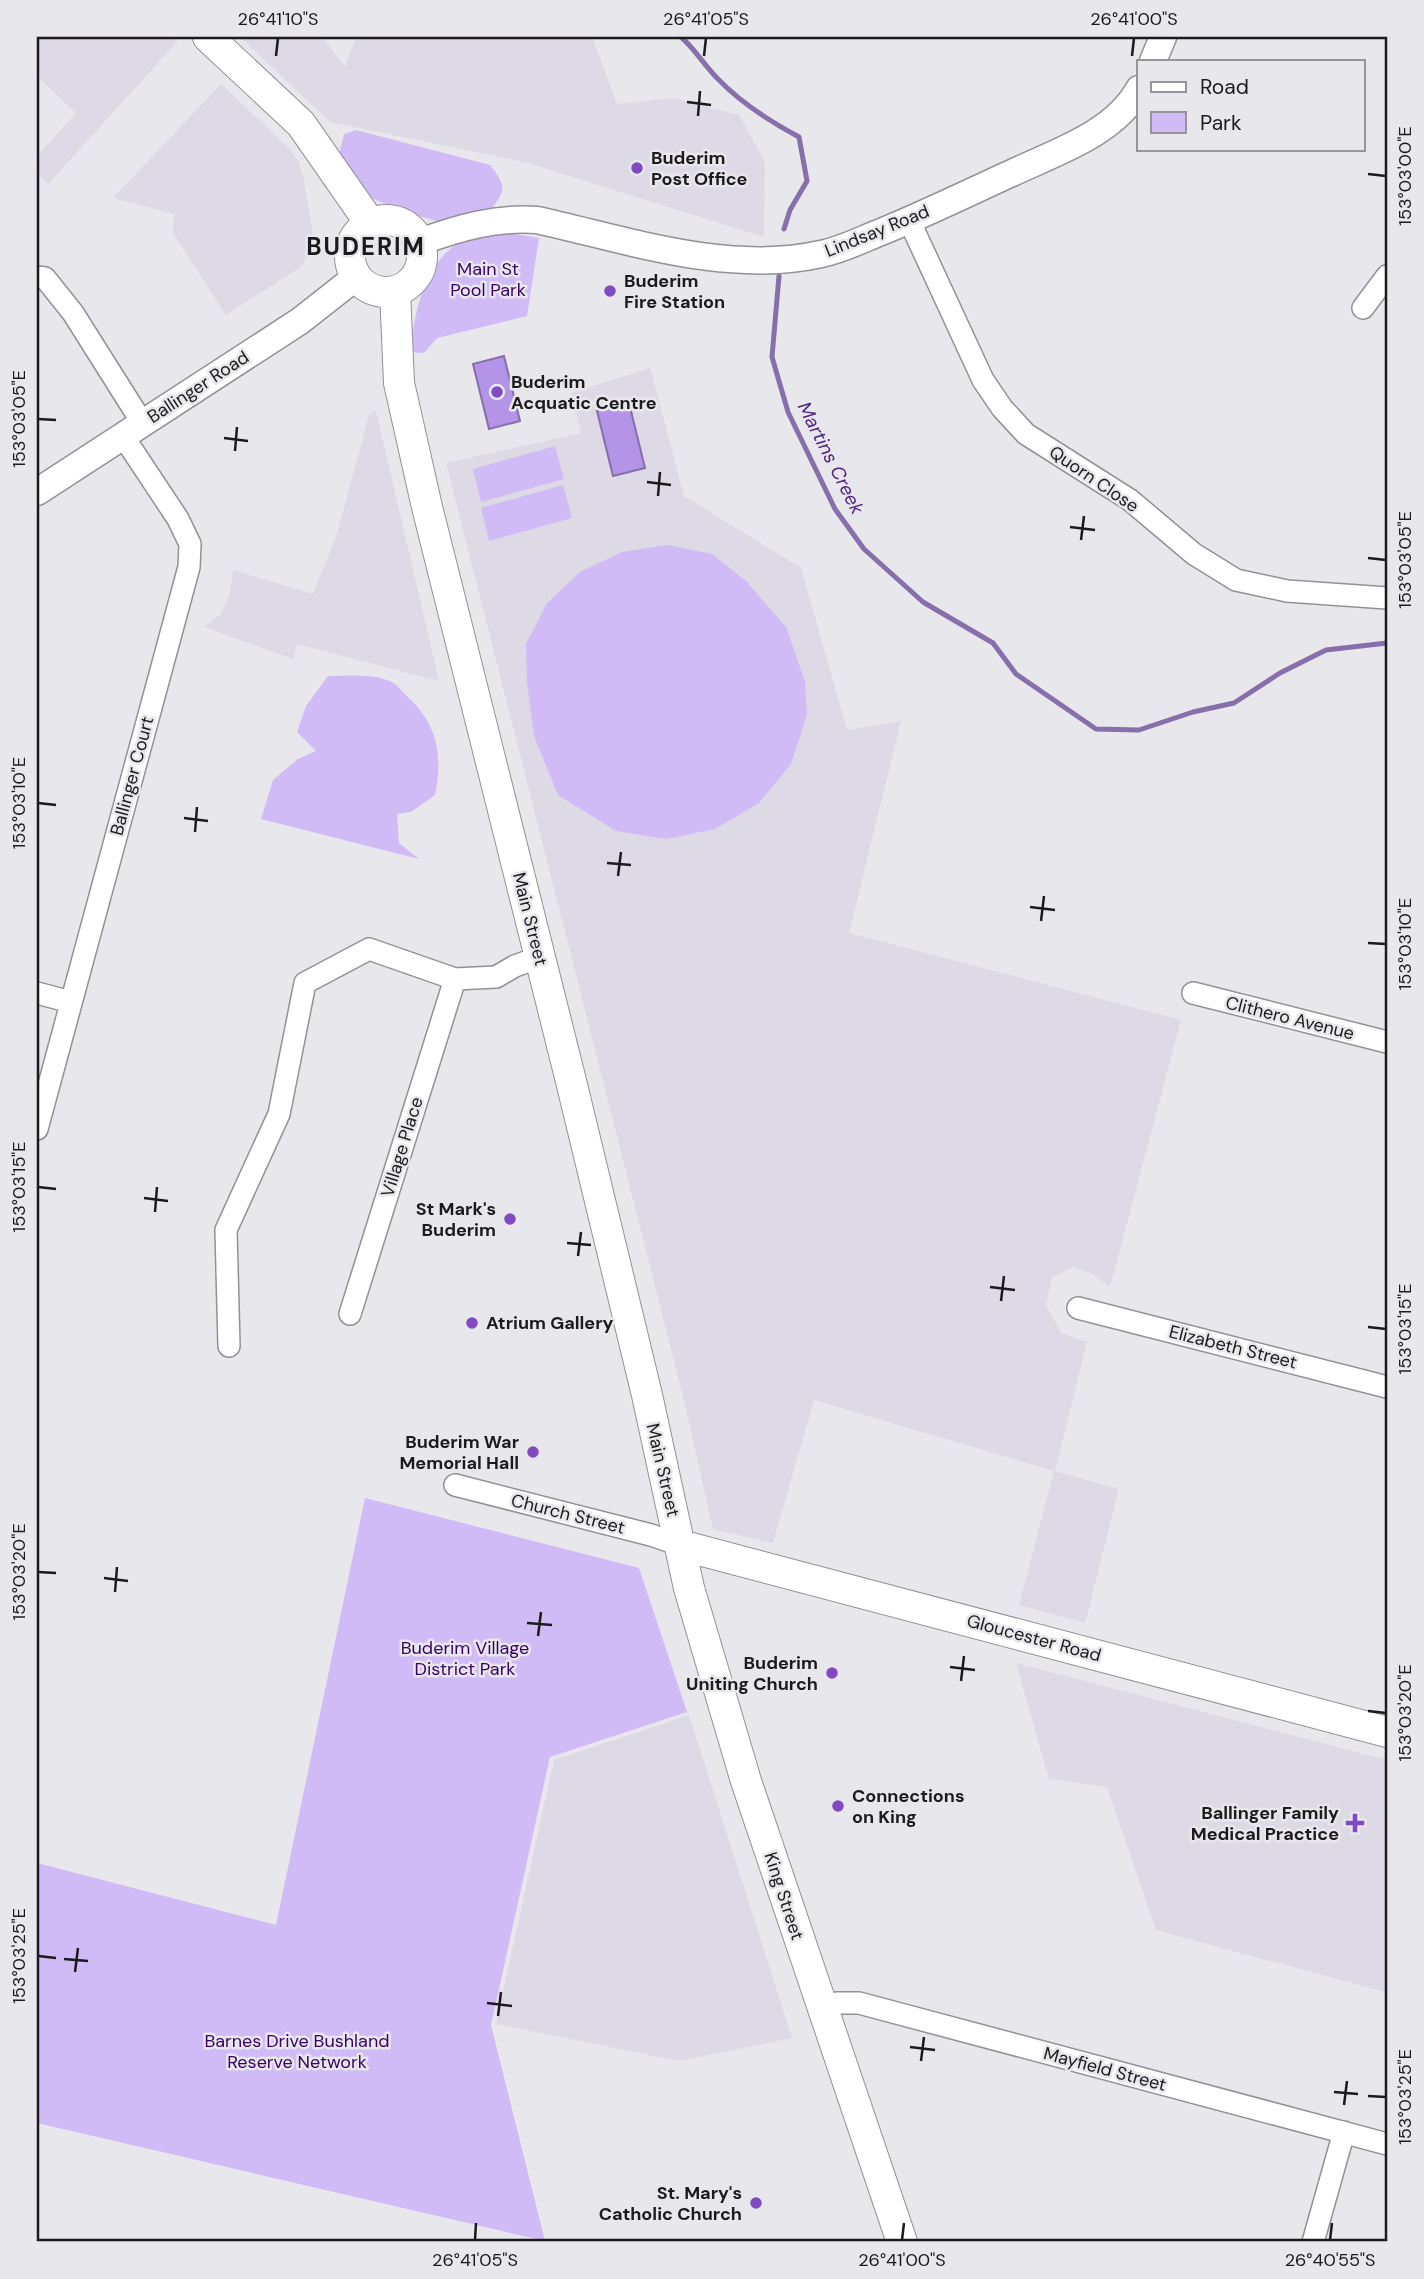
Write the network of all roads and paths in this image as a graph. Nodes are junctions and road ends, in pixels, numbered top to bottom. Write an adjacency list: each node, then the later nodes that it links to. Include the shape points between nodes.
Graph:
1 (208, 37): 6 (main road, via 301,124)
2 (1163, 37): 3 (street)
3 (1153, 60)
4 (1137, 92): 5 (street, Lindsay Road, via 1122,111 1090,135)
5 (909, 220): 7 (street, Lindsay Road, via 850,245 796,259 744,260 693,254 522,219 471,226); 15 (street, Quorn Close, via 984,380 1026,434 1121,494 1194,554 1236,580 1287,591)
6 (370, 223): 7 (main road, via 396,221 413,231); 10 (main road, via 350,250)
7 (420, 242): 11 (main road, via 420,269 407,286)
8 (1387, 276): 12 (street)
9 (37, 277): 13 (street, Ballinger Court, via 45,278 73,313)
10 (356, 277): 11 (main road, via 371,289); 13 (street, Ballinger Road, via 300,321)
11 (395, 291): 16 (main road, Main Street, via 404,404)
12 (1363, 308)
13 (133, 430): 14 (street, Ballinger Road); 20 (street, Ballinger Court, via 190,544 189,568)
14 (37, 492)
15 (1387, 597)
16 (540, 957): 17 (street, via 496,977); 28 (main road, Main Street)
17 (455, 979): 24 (street, Village Place); 25 (street, via 369,949 305,983 279,1114 226,1230)
18 (37, 993): 20 (street)
19 (1193, 993): 21 (street, Clithero Avenue)
20 (71, 1002): 22 (street, Ballinger Court)
21 (1387, 1042)
22 (37, 1129)
23 (1078, 1308): 26 (street, Elizabeth Street)
24 (350, 1314)
25 (229, 1346)
26 (1387, 1387)
27 (454, 1485): 28 (street, Church Street)
28 (680, 1545): 29 (main road, Gloucester Road); 30 (main road, King Street, via 746,1781)
29 (1387, 1732)
30 (822, 2006): 31 (street, Mayfield Street, via 859,2003); 33 (main road, King Street)
31 (1344, 2133): 32 (street, Mayfield Street); 34 (street)
32 (1387, 2144)
33 (902, 2242)
34 (1313, 2242)

